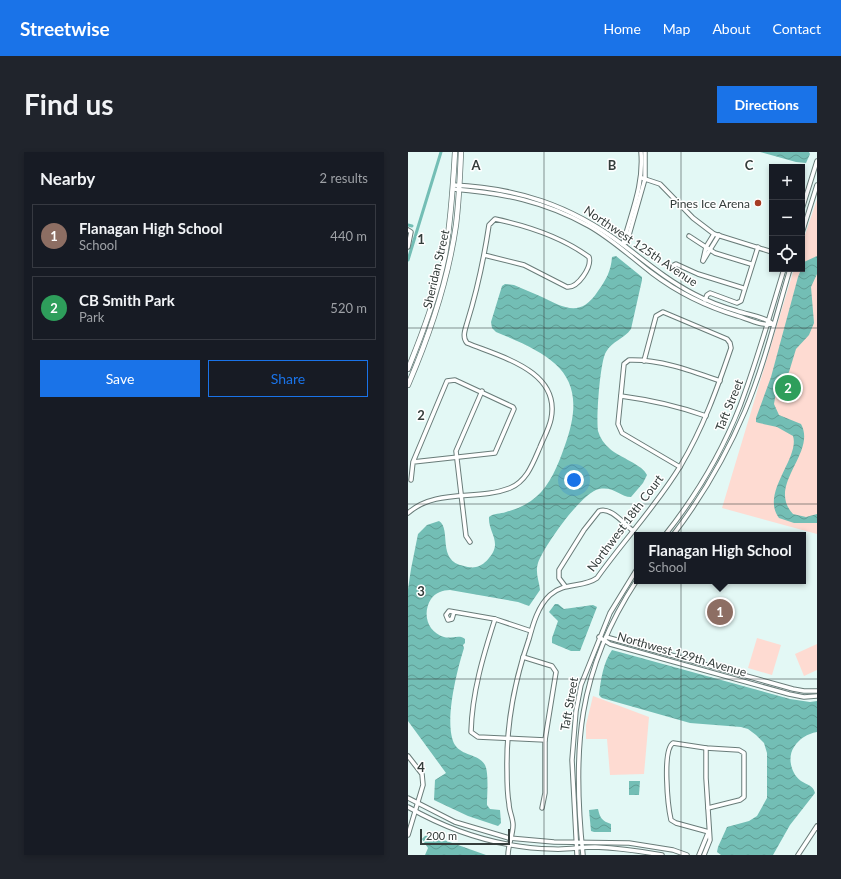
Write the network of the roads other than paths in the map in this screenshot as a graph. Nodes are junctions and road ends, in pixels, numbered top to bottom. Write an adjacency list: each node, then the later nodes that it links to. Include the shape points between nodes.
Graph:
1 (455, 152): 8 (main road, Sheridan Street)
2 (461, 152): 9 (main road, Sheridan Street)
3 (641, 152): 6 (street)
4 (645, 152): 6 (street)
5 (817, 160): 10 (street)
6 (643, 179): 13 (street, via 660,184 693,218); 16 (street, via 627,242)
7 (817, 185): 11 (street)
8 (453, 187): 9 (street, Northwest 125th Avenue); 33 (main road, Sheridan Street, via 444,257 431,307)
9 (459, 187): 16 (street, Northwest 125th Avenue, via 502,189 532,196 579,217); 28 (street, Northwest 125th Avenue, via 512,196 574,218 605,236 665,283); 35 (main road, Sheridan Street, via 454,237 441,296)
10 (805, 200)
11 (805, 223)
12 (410, 231): 19 (street)
13 (714, 234): 15 (street); 17 (street)
14 (689, 236): 17 (street)
15 (719, 236): 18 (street); 20 (street)
16 (623, 244): 28 (street, Northwest 125th Avenue, via 665,278)
17 (706, 247): 20 (street); 20 (street, via 703,261)
18 (758, 247): 21 (street); 28 (street, via 741,301 737,303 710,293)
19 (408, 248)
20 (710, 251): 23 (street)
21 (769, 251)
22 (484, 255): 22 (street, via 524,265 567,287 576,285 590,265 589,257 540,231 496,219 489,225); 43 (street, via 464,339 467,343 535,374 548,391 552,408 551,421 530,472 517,485 495,492)
23 (751, 264)
24 (674, 266): 27 (street, via 676,264)
25 (783, 272): 29 (street, Taft Street)
26 (789, 272): 30 (street, Taft Street)
27 (743, 288)
28 (704, 301): 29 (street, Northwest 125th Avenue); 31 (street, Northwest 125th Avenue)
29 (768, 320): 30 (street, Northwest 125th Avenue); 31 (street, Taft Street)
30 (773, 324): 31 (street, Northwest 125th Avenue); 47 (street, Taft Street, via 745,410 731,442 701,495)
31 (766, 325): 46 (street, Taft Street, via 749,383 725,440 696,492)
32 (644, 361): 34 (street, via 680,368); 34 (street, Northwest 18th Court, via 655,319 659,314 667,314 727,339 731,348); 37 (street, via 626,362)
33 (408, 369)
34 (720, 381): 38 (street, Northwest 18th Court)
35 (408, 385)
36 (482, 391): 39 (street, via 456,451); 39 (street, via 513,406 514,409 495,453); 40 (street, via 455,380 445,384)
37 (621, 396): 38 (street, via 652,400); 41 (street, via 622,433)
38 (706, 416): 41 (street, Northwest 18th Court)
39 (456, 459): 40 (street); 43 (street)
40 (413, 462): 42 (street)
41 (680, 467): 45 (street, Northwest 18th Court)
42 (410, 480)
43 (460, 496): 44 (street, via 428,500); 48 (street, via 466,536)
44 (408, 513)
45 (632, 530): 51 (street, Northwest 18th Court, via 597,578 587,584); 51 (street, via 610,511 599,511 559,570 559,578)
46 (667, 532)
47 (674, 532)
48 (470, 542)
49 (634, 573): 55 (street, Taft Street, via 622,591)
50 (635, 584): 56 (street, Taft Street, via 615,616)
51 (565, 586): 54 (street, Northwest 18th Court, via 549,595)
52 (454, 612): 53 (street)
53 (495, 619): 54 (street); 64 (street, via 483,657 471,732 475,736)
54 (531, 631): 57 (street, Northwest 18th Court)
55 (599, 637): 56 (street, Northwest 129th Avenue); 60 (street, Taft Street)
56 (606, 639): 58 (street, Northwest 129th Avenue); 59 (street, Northwest 129th Avenue); 61 (street, Taft Street)
57 (523, 657): 64 (street, Northwest 18th Court, via 511,703); 65 (street, via 552,666 554,669 556,677)
58 (739, 674): 59 (street); 62 (street, Northwest 129th Avenue, via 804,692)
59 (741, 680): 63 (street, Northwest 129th Avenue, via 789,694)
60 (581, 685): 61 (street); 66 (street, Taft Street)
61 (588, 688): 67 (street, Taft Street)
62 (817, 691)
63 (817, 696)
64 (508, 739): 65 (street); 81 (street, Northwest 18th Court, via 509,805 513,825)
65 (545, 740): 75 (street, via 545,794)
66 (573, 743): 67 (street); 71 (street, Taft Street)
67 (579, 744): 70 (street, Taft Street)
68 (706, 748): 76 (street); 76 (street, via 742,751 744,757 744,796 740,800); 79 (street, via 671,744 667,754 667,784 671,820)
69 (408, 756): 73 (street, via 422,774 423,785)
70 (578, 788): 71 (street); 83 (street, Taft Street)
71 (572, 789): 82 (street, Taft Street)
72 (408, 798): 73 (street)
73 (418, 804): 77 (street); 81 (street, via 455,822)
74 (408, 807): 77 (street)
75 (542, 808)
76 (708, 808): 79 (street)
77 (416, 812): 80 (street); 84 (street, via 439,824)
78 (817, 826): 94 (street)
79 (708, 832): 92 (street); 93 (street, via 710,840)
80 (408, 835)
81 (510, 838): 82 (street, via 531,842); 84 (street, Northwest 18th Court)
82 (576, 842): 83 (street); 85 (street, Taft Street)
83 (582, 842): 86 (street, Taft Street); 91 (street, via 629,843 673,850)
84 (508, 845): 85 (street); 87 (street, Northwest 18th Court)
85 (577, 848): 86 (street); 88 (street, Taft Street)
86 (582, 848): 89 (street, Taft Street); 90 (street, via 622,848)
87 (508, 855)
88 (577, 855)
89 (583, 855)
90 (662, 855)
91 (687, 855)
92 (699, 855)
93 (704, 855)
94 (798, 855)

